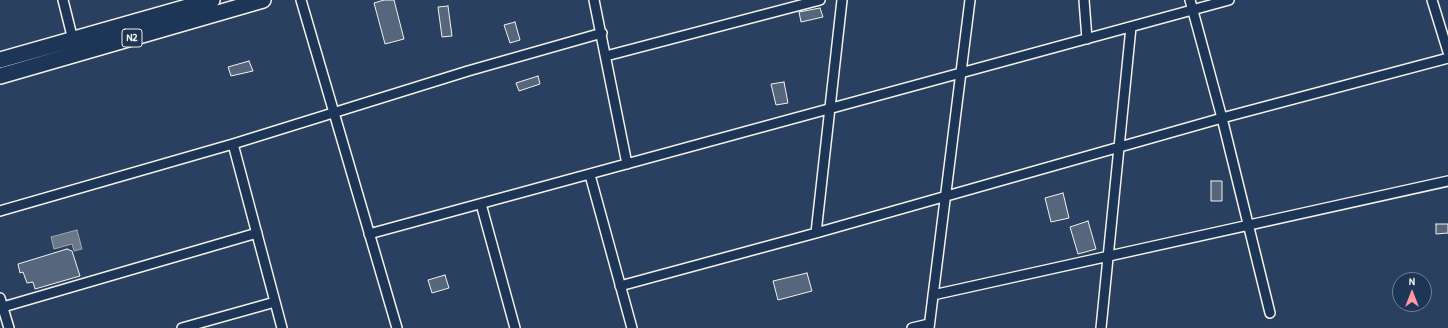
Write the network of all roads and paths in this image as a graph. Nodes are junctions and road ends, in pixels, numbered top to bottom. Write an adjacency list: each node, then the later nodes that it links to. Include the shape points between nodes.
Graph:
1 (63, 0): 17 (street)
2 (212, 0): 17 (highway, N2)
3 (263, 0): 23 (highway, N2)
4 (301, 0): 25 (street)
5 (594, 0): 15 (street)
6 (820, 0): 19 (street)
7 (842, 0): 24 (street)
8 (970, 0): 22 (street)
9 (1084, 0): 16 (street)
10 (1190, 0): 13 (street)
11 (1230, 0): 13 (street)
12 (1432, 0): 18 (street)
13 (1193, 11): 14 (street); 26 (street)
14 (1131, 27): 16 (street); 28 (street)
15 (602, 33): 19 (street); 25 (street)
16 (1086, 39): 22 (street)
17 (73, 40): 21 (highway, N2)
18 (1448, 52)
19 (606, 56): 29 (street)
20 (1448, 58): 26 (street)
21 (0, 60)
22 (960, 72): 24 (street); 32 (street)
23 (0, 76)
24 (829, 110): 29 (street); 37 (street)
25 (334, 112): 27 (street); 38 (street)
26 (1222, 118): 28 (street); 35 (street)
27 (233, 144): 34 (street); 36 (street)
28 (1119, 148): 32 (street); 39 (street)
29 (627, 164): 30 (street)
30 (590, 175): 33 (street); 40 (street)
31 (1448, 181): 35 (street)
32 (945, 196): 37 (street); 41 (street)
33 (481, 204): 38 (street); 50 (street)
34 (0, 210)
35 (1248, 225): 39 (street); 44 (street)
36 (257, 233): 42 (street); 43 (street)
37 (816, 233): 40 (street)
38 (369, 234): 49 (street)
39 (1109, 256): 41 (street); 53 (street)
40 (620, 286): 51 (street)
41 (933, 294): 45 (street)
42 (275, 302): 47 (street); 48 (street)
43 (1, 303): 46 (street)
44 (1270, 313)
45 (929, 326): 52 (street)
46 (9, 328)
47 (182, 328)
48 (282, 328)
49 (397, 328)
50 (515, 328)
51 (632, 328)
52 (912, 328)
53 (1101, 328)

